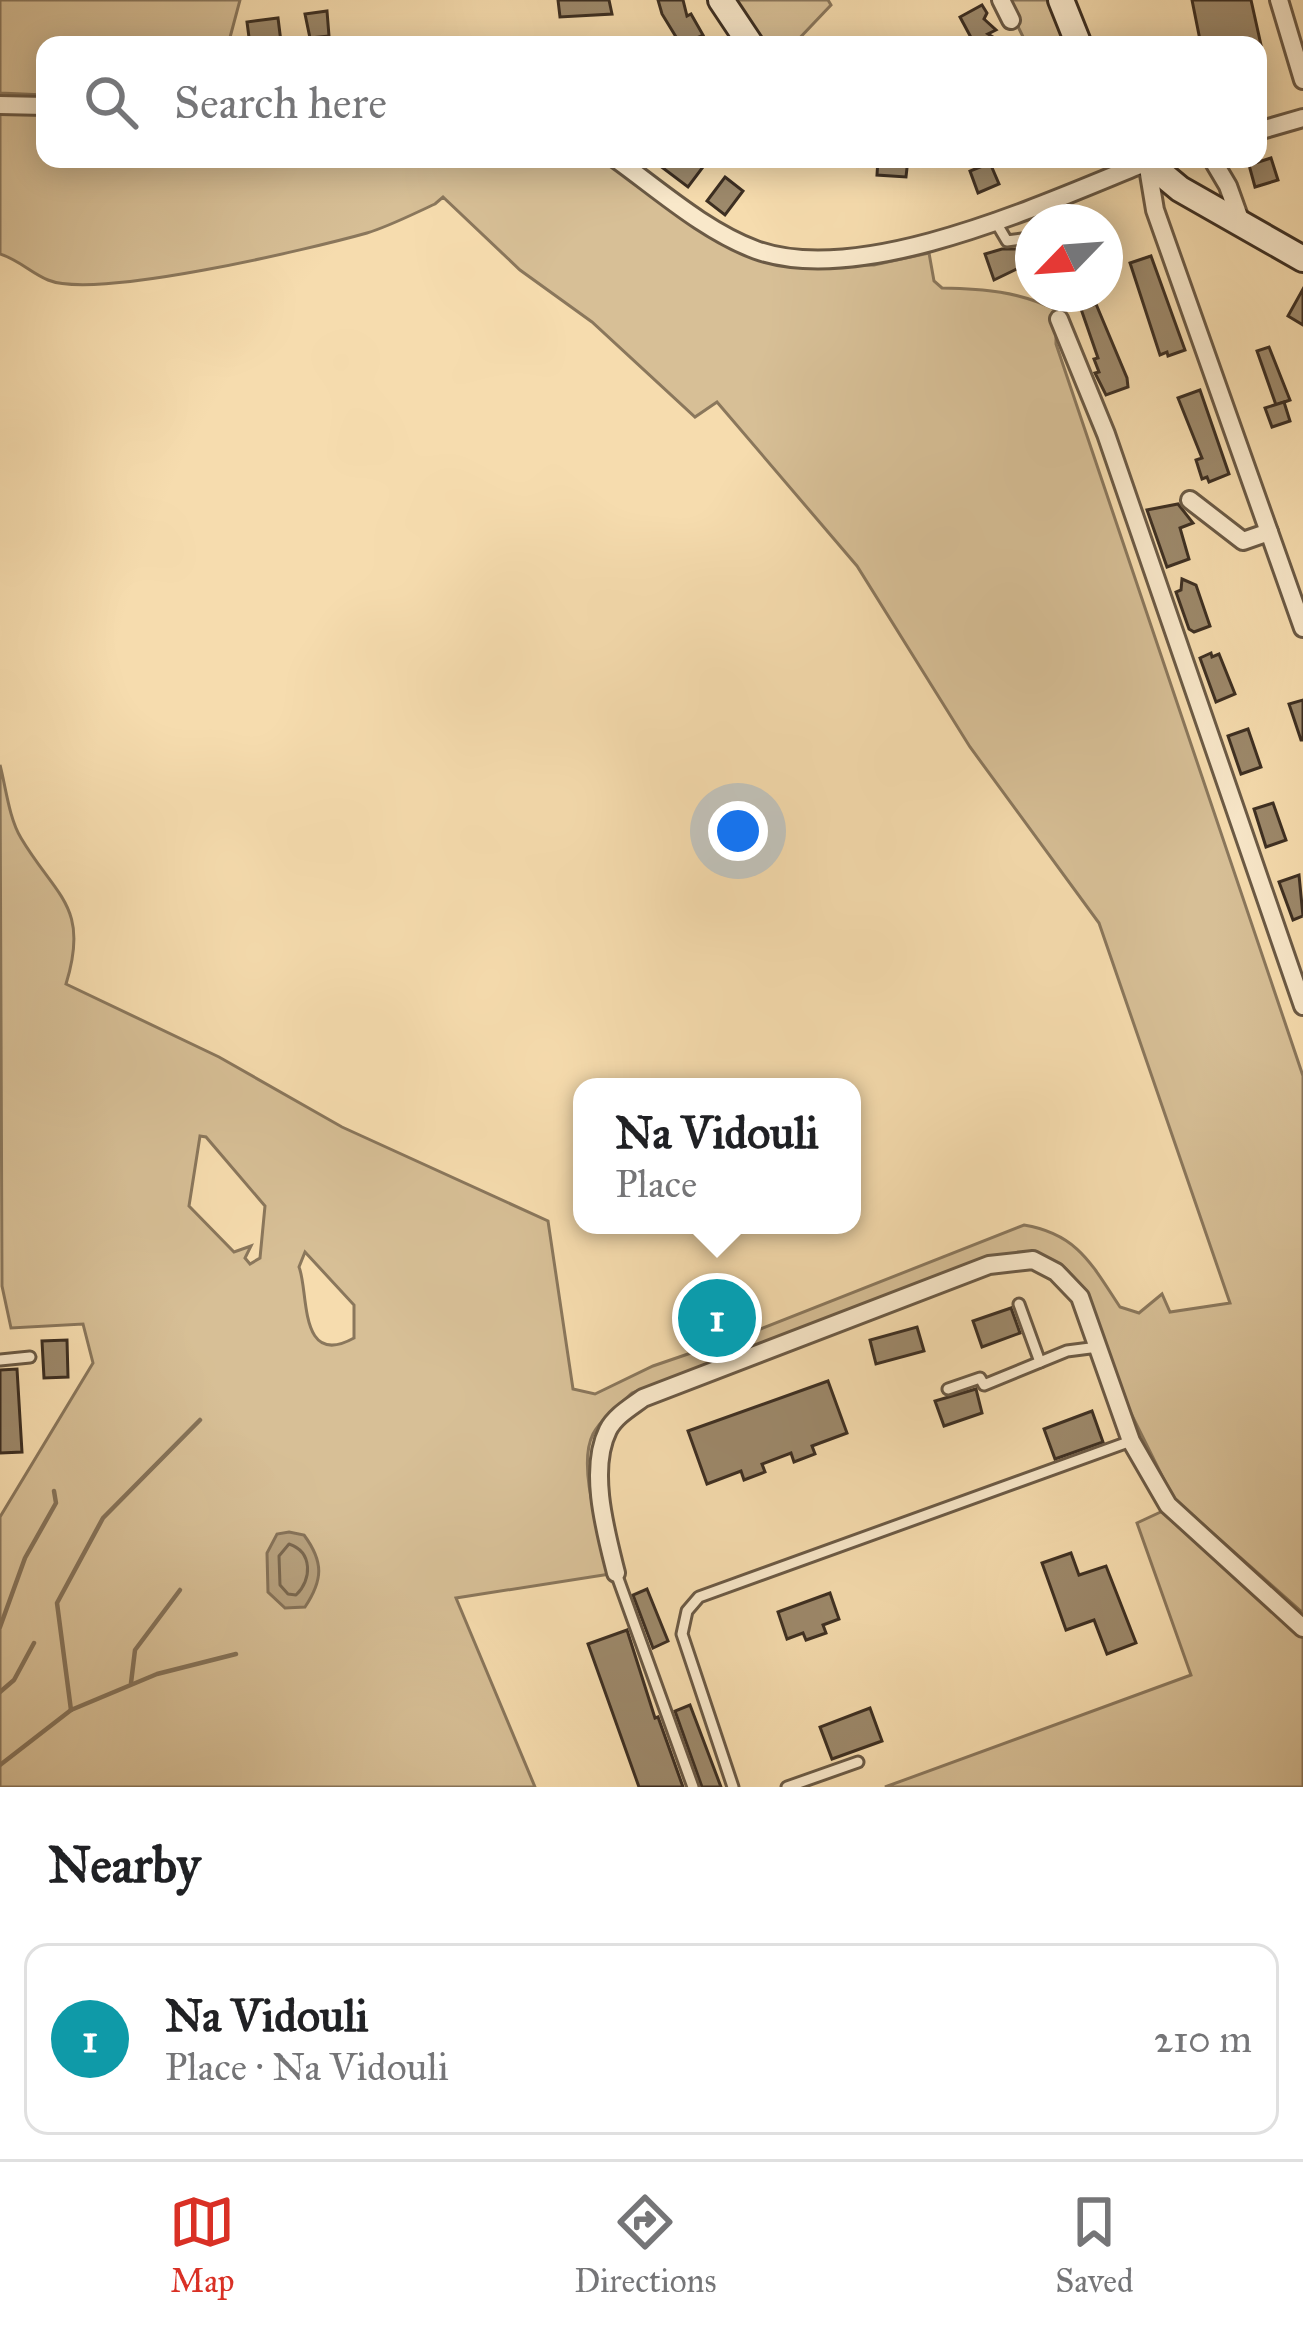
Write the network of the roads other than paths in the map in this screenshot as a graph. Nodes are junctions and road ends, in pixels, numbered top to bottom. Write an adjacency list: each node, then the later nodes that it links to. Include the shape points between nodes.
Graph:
1 (721, 0): 6 (street)
2 (1000, 0): 5 (street)
3 (1061, 0): 7 (street)
4 (1279, 0): 8 (street)
5 (1012, 20)
6 (745, 36)
7 (1075, 36)
8 (1303, 80)
9 (0, 105): 10 (street)
10 (36, 106)
11 (1303, 118): 12 (street)
12 (1267, 128)
13 (629, 168): 18 (street, via 739,242 783,256 876,256)
14 (1131, 168): 18 (street)
15 (1153, 168): 24 (street, via 1155,210)
16 (1160, 168): 19 (street)
17 (1217, 168): 19 (street)
18 (994, 219): 20 (lane, via 1007,241)
19 (1242, 226): 21 (street)
20 (1015, 240)
21 (1303, 260)
22 (1059, 319): 26 (street)
23 (1190, 500): 24 (street, via 1243,541)
24 (1269, 532): 25 (street)
25 (1303, 628)
26 (1303, 1006)
27 (1019, 1304): 31 (lane)
28 (1097, 1347): 31 (lane); 33 (street); 34 (street, via 1080,1298 1056,1272 1034,1260 989,1265 644,1399 608,1430 602,1453)
29 (30, 1357): 30 (lane)
30 (0, 1360)
31 (1040, 1362): 32 (lane)
32 (948, 1390)
33 (1131, 1442): 35 (street, via 1168,1504); 38 (lane, via 699,1597 682,1634)
34 (616, 1573): 37 (lane)
35 (1303, 1628)
36 (858, 1762): 39 (lane)
37 (694, 1787)
38 (733, 1787)
39 (787, 1787)

